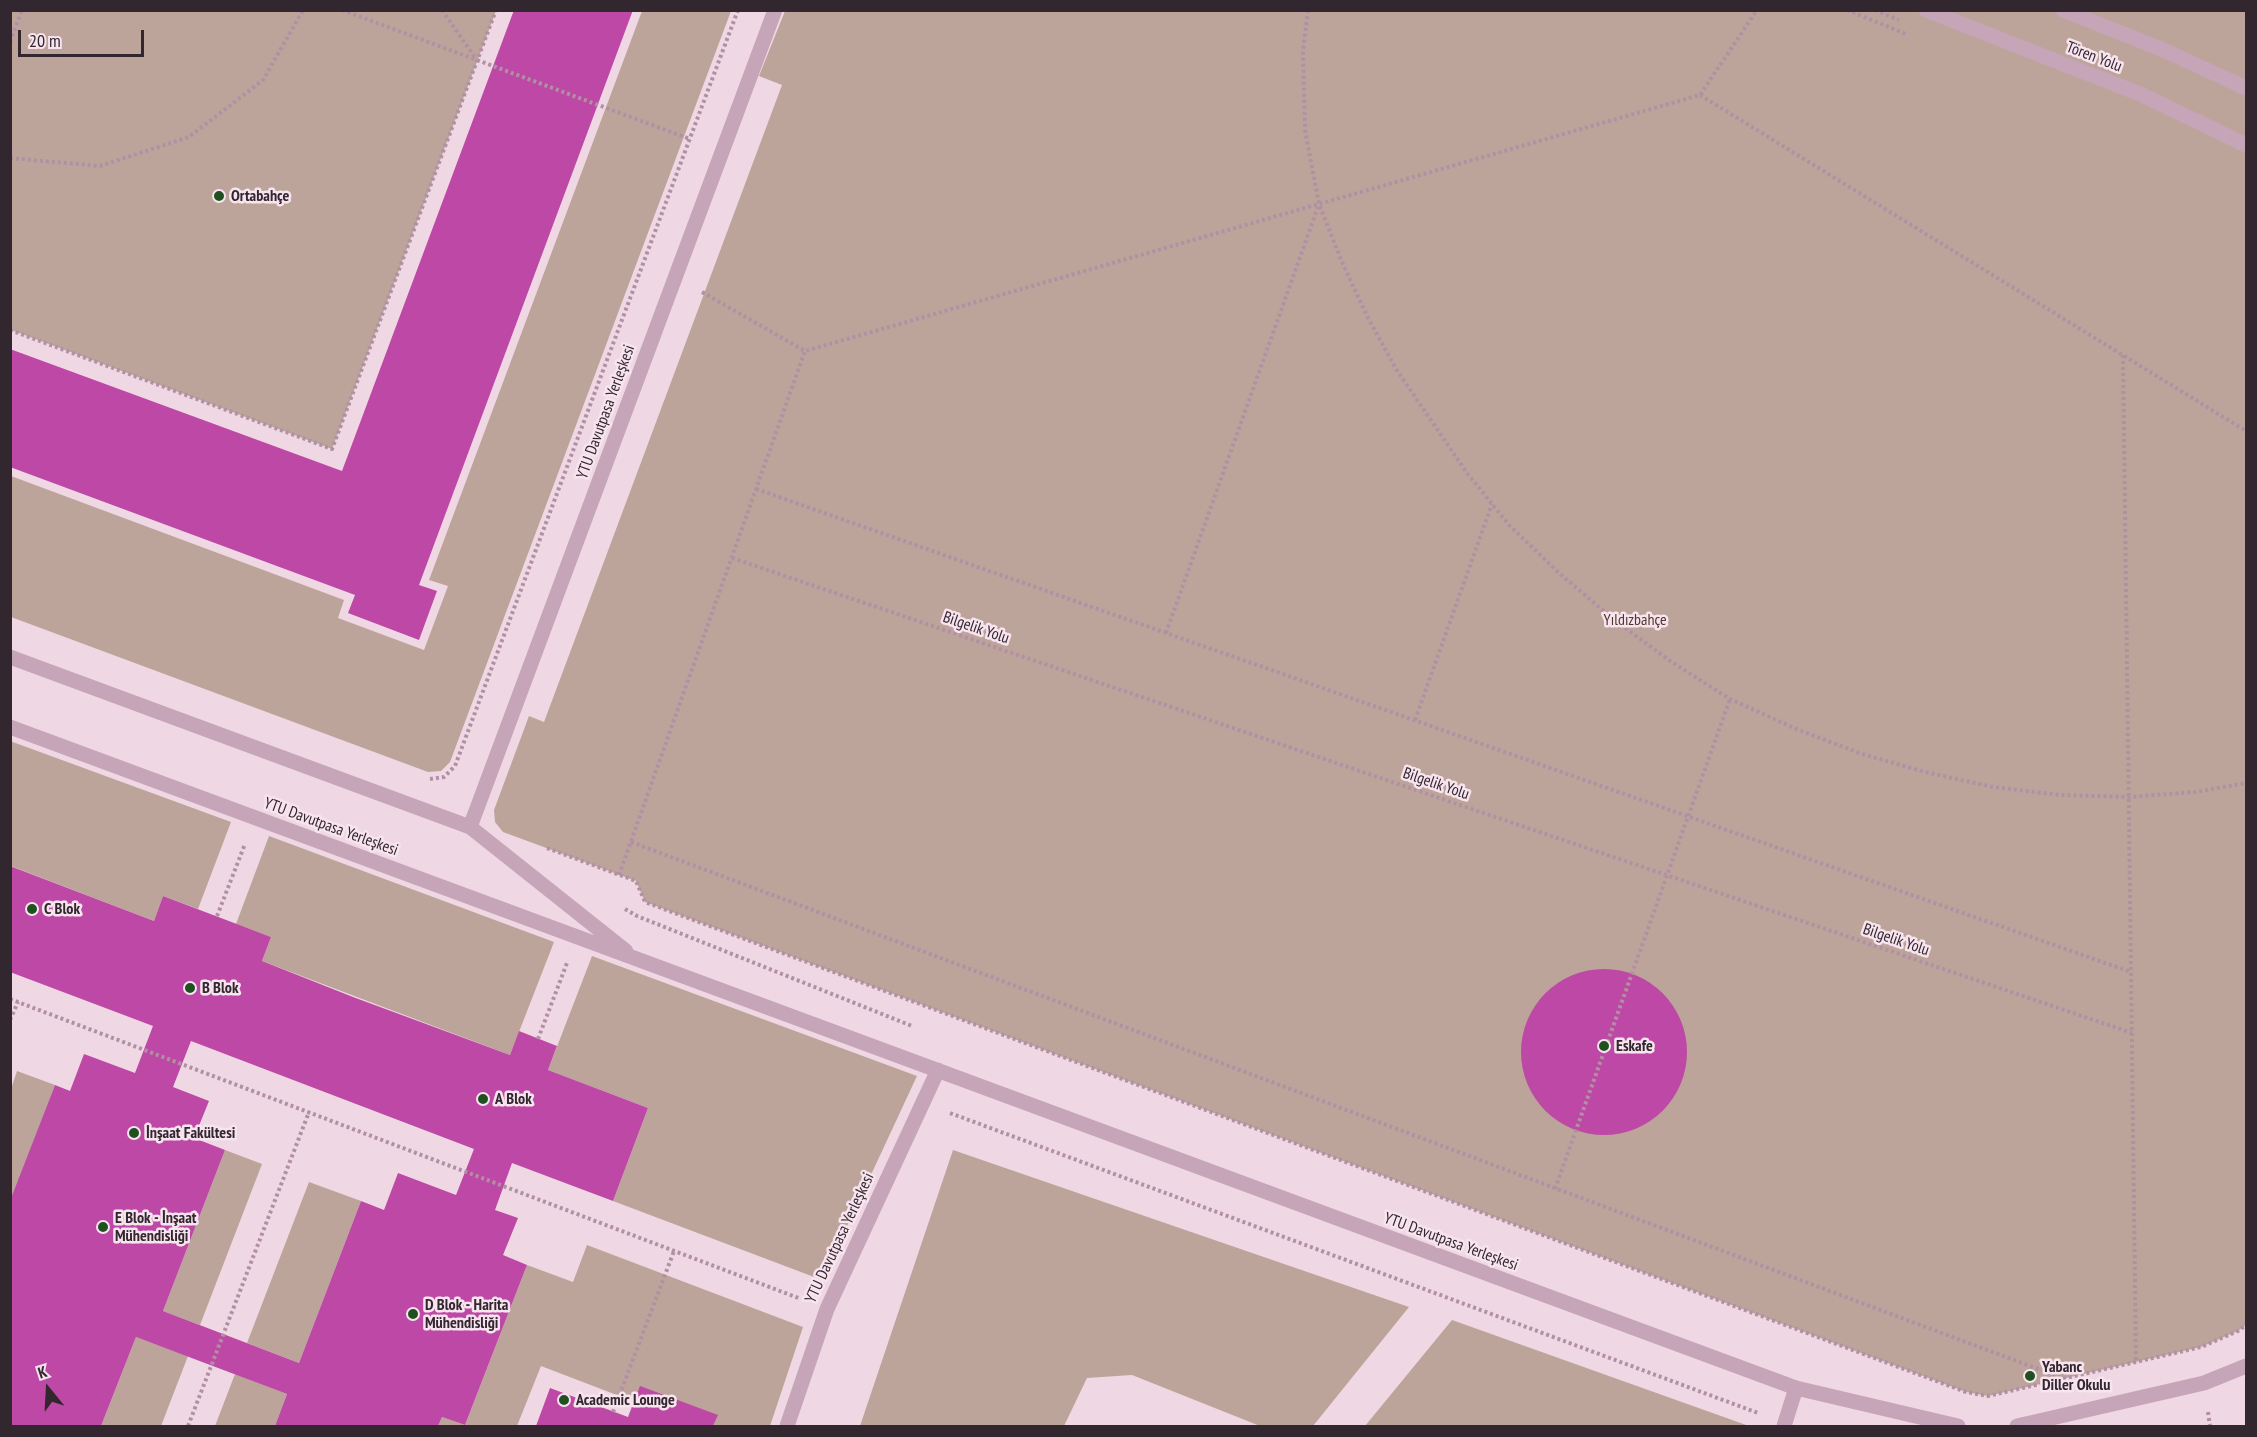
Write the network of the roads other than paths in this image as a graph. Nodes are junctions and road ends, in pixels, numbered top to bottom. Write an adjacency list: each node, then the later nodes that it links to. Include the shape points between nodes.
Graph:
1 (775, 10): 8 (street, YTU Davutpasa Yerleşkesi)
2 (1926, 10): 5 (street, Tören Yolu, via 2140,94)
3 (2063, 10): 4 (street, Tören Yolu)
4 (2247, 88)
5 (2247, 145)
6 (10, 657): 8 (street, YTU Davutpasa Yerleşkesi)
7 (10, 727): 9 (street, YTU Davutpasa Yerleşkesi)
8 (470, 827): 9 (street, YTU Davutpasa Yerleşkesi)
9 (638, 960): 10 (street, YTU Davutpasa Yerleşkesi)
10 (938, 1070): 12 (street, YTU Davutpasa Yerleşkesi); 14 (street, YTU Davutpasa Yerleşkesi, via 827,1308)
11 (2247, 1366): 16 (street, via 2204,1383)
12 (1796, 1388): 13 (street); 15 (street, YTU Davutpasa Yerleşkesi)
13 (1784, 1424)
14 (787, 1426)
15 (1959, 1426)
16 (2017, 1426)

